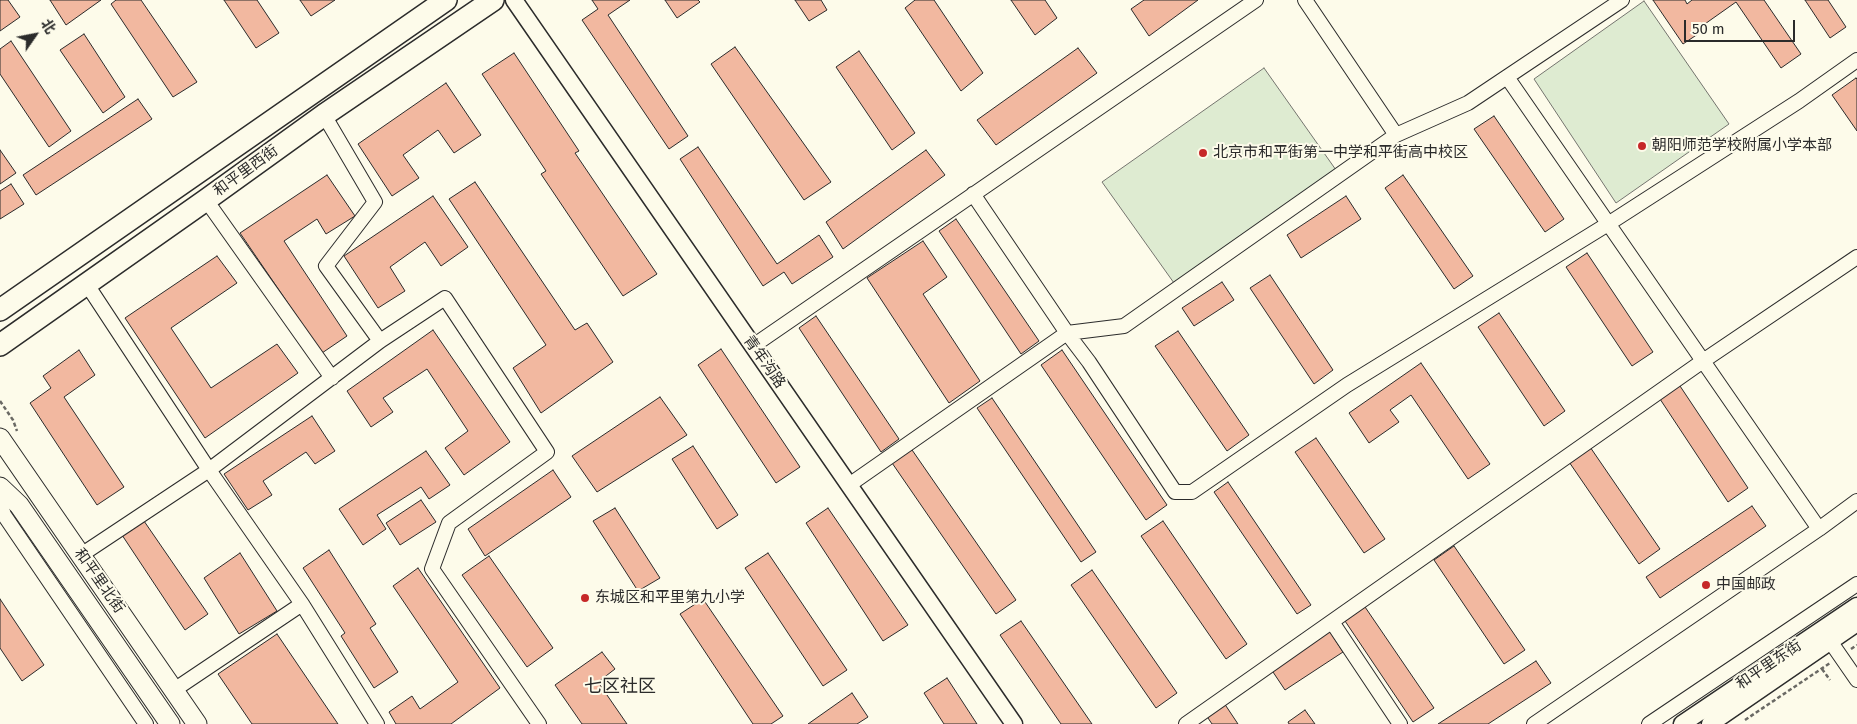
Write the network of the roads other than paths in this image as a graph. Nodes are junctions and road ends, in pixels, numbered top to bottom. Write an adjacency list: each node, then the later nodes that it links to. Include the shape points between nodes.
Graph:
1 (446, 0): 16 (main road, 和平里西街)
2 (493, 0): 9 (main road, 和平里西街)
3 (514, 0): 20 (street, 青年沟路)
4 (1256, 0): 11 (street)
5 (1305, 0): 10 (street)
6 (1622, 0): 8 (street)
7 (1857, 60): 13 (street)
8 (1507, 77): 10 (street, via 1468,103); 13 (street)
9 (324, 115): 12 (main road, 和平里西街); 18 (street, via 375,202 326,266)
10 (1396, 135): 17 (street, via 1124,326)
11 (973, 194): 17 (street); 20 (street)
12 (206, 200): 15 (main road, 和平里西街); 22 (street)
13 (1608, 224): 17 (street, via 1347,385 1192,492 1175,492); 21 (street)
14 (1857, 256): 21 (street)
15 (86, 284): 19 (main road, 和平里西街); 24 (street)
16 (0, 310)
17 (1067, 333): 25 (street)
18 (380, 341): 22 (street); 43 (street, via 445,298 547,452 449,523 432,569)
19 (0, 345)
20 (753, 346): 25 (street, 青年沟路)
21 (1703, 361): 29 (street); 34 (street)
22 (332, 378): 24 (street)
23 (0, 438): 30 (main road, 和平里北街)
24 (209, 470): 30 (street); 32 (street)
25 (849, 485): 44 (street, 青年沟路)
26 (0, 488): 40 (main road, 和平里北街, via 19,505)
27 (1857, 501): 29 (street)
28 (0, 503): 39 (street, via 4,515)
29 (1819, 529): 47 (street)
30 (81, 555): 38 (main road, 和平里北街)
31 (1857, 584): 48 (street)
32 (302, 604): 38 (street); 42 (street)
33 (1857, 606): 49 (street, 和平里东街)
34 (1332, 622): 45 (street); 46 (street)
35 (1857, 623): 36 (street, 和平里东街)
36 (1830, 642): 37 (street); 50 (street, 和平里东街)
37 (1857, 680)
38 (174, 690): 41 (main road, 和平里北街)
39 (146, 724)
40 (170, 724)
41 (197, 724)
42 (377, 724)
43 (539, 724)
44 (1014, 724)
45 (1186, 724)
46 (1400, 724)
47 (1534, 724)
48 (1649, 724)
49 (1682, 724)
50 (1710, 724)

